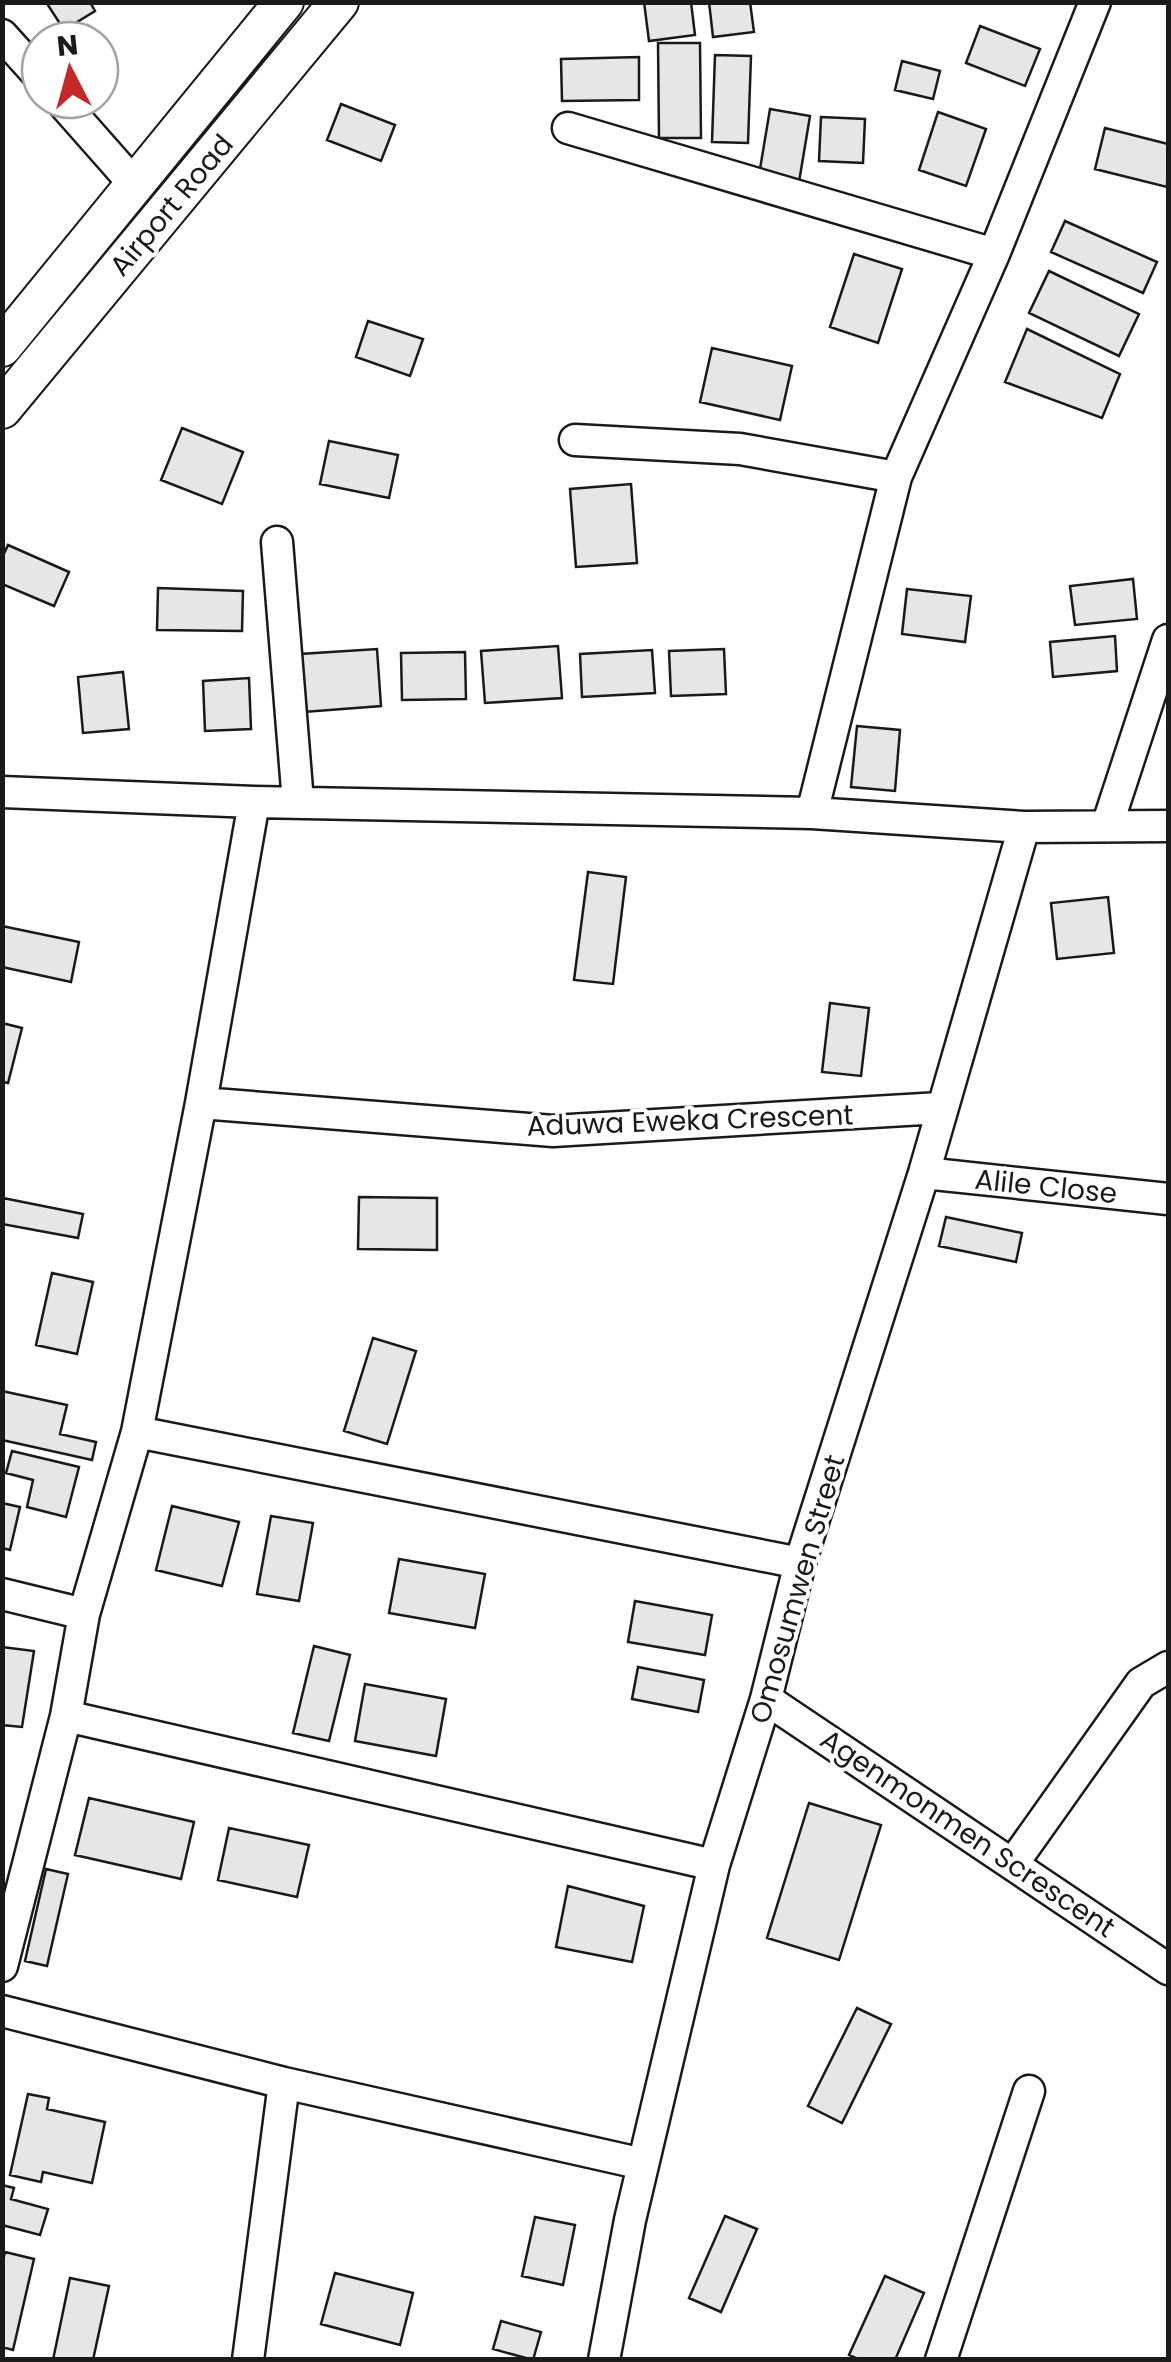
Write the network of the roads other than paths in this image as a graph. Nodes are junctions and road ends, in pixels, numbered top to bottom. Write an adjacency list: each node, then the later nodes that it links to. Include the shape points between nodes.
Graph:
1 (284, 2): 8 (main road, Airport Road)
2 (340, 2): 11 (main road, Airport Road)
3 (1095, 2): 9 (street)
4 (2, 35): 5 (street)
5 (20, 55)
6 (78, 120): 8 (street)
7 (568, 128): 9 (street)
8 (135, 185): 10 (main road, Airport Road)
9 (994, 254): 14 (street)
10 (7, 342): 11 (main road)
11 (40, 362): 12 (main road, Airport Road)
12 (2, 409)
13 (575, 440): 14 (street, via 740,449)
14 (896, 477): 20 (street)
15 (277, 542): 19 (street)
16 (1168, 640): 22 (street)
17 (2, 792): 18 (street)
18 (254, 802): 19 (street); 24 (street)
19 (298, 802): 20 (street)
20 (812, 813): 21 (street)
21 (1024, 826): 22 (street); 25 (street, Omosumwen Street)
22 (1107, 826): 23 (street)
23 (1168, 826)
24 (201, 1103): 25 (street, Aduwa Eweka Crescent, via 553,1131); 28 (street)
25 (940, 1108): 26 (street, Omosumwen Street)
26 (924, 1172): 27 (street, Alile Close); 29 (street, Omosumwen Street)
27 (1168, 1198)
28 (137, 1432): 29 (street); 31 (street)
29 (800, 1563): 33 (street, Omosumwen Street)
30 (2, 1594): 31 (street)
31 (84, 1614): 34 (street)
32 (1168, 1666): 35 (street, via 1141,1683)
33 (766, 1699): 35 (street, Agenmonmen Screscent); 36 (street, Omosumwen Street)
34 (66, 1716): 36 (street); 37 (street)
35 (1014, 1862): 38 (street, Agenmonmen Screscent)
36 (714, 1864): 42 (street, Omosumwen Street)
37 (2, 1966)
38 (1168, 1968)
39 (2, 2011): 40 (street)
40 (284, 2083): 42 (street); 44 (street)
41 (1029, 2091): 45 (street)
42 (643, 2164): 43 (street, Omosumwen Street)
43 (604, 2359)
44 (248, 2360)
45 (941, 2360)

